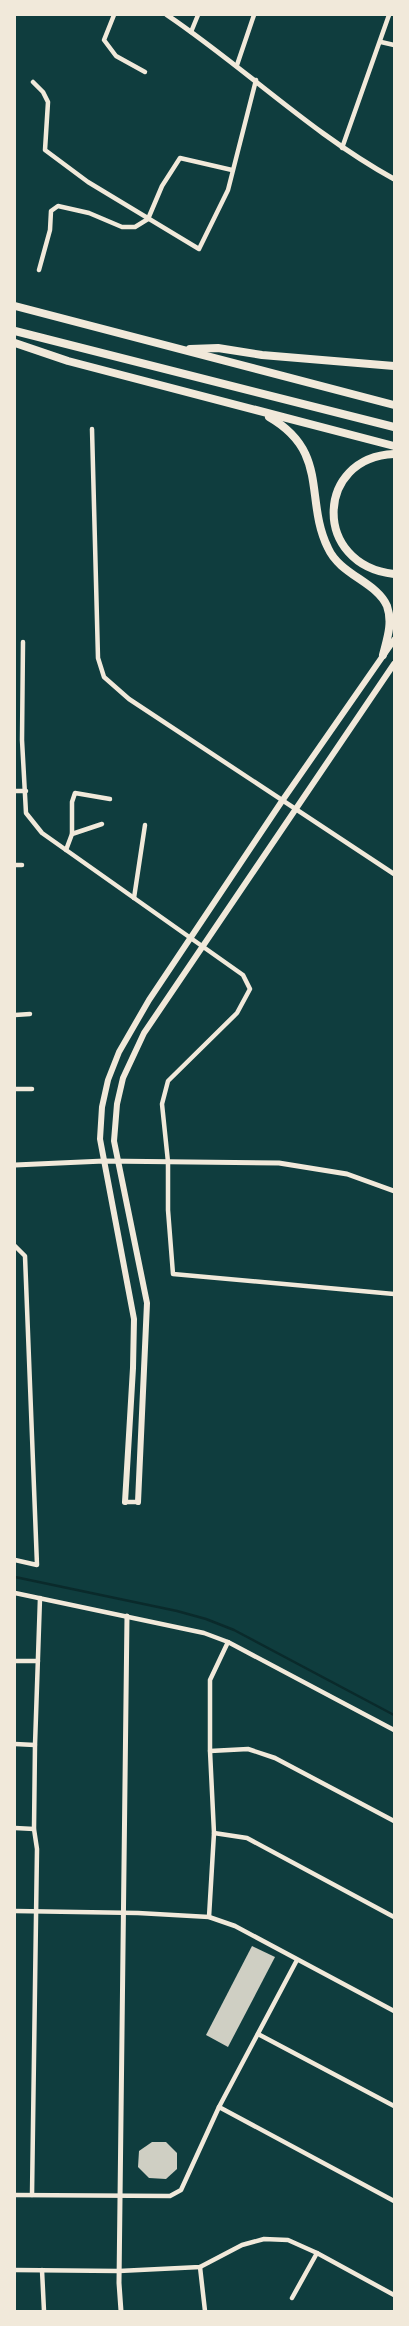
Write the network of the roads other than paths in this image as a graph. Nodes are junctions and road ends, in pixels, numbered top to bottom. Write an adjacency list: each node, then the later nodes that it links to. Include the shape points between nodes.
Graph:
1 (114, 15): 10 (street, via 104,40 116,56)
2 (167, 15): 6 (street)
3 (198, 15): 6 (street)
4 (254, 15): 9 (street)
5 (389, 15): 7 (street)
6 (191, 32): 9 (street)
7 (380, 42): 8 (street); 13 (street)
8 (394, 45)
9 (237, 65): 11 (street)
10 (145, 72)
11 (256, 80): 13 (street); 14 (street)
12 (33, 82): 16 (street, via 48,102 45,150 88,182)
13 (342, 148): 15 (street)
14 (232, 170): 16 (street, via 180,158 162,186); 16 (street, via 228,190 199,250)
15 (394, 179)
16 (148, 219): 17 (street, via 135,227 122,227 89,213 58,206 51,211 50,230)
17 (39, 270)
18 (15, 306): 21 (highway)
19 (15, 331): 25 (highway)
20 (15, 343): 24 (highway, via 68,361)
21 (179, 349): 22 (highway, via 218,348 281,357); 23 (highway)
22 (394, 366)
23 (394, 405)
24 (261, 412): 27 (highway); 32 (highway, via 283,426 306,454 322,532 333,558 384,600 390,625)
25 (394, 427)
26 (92, 429): 37 (street, via 98,658 104,677 124,696)
27 (394, 446)
28 (394, 454): 29 (highway, via 370,458 350,472 338,490 333,514 338,536 351,556 373,570)
29 (394, 574)
30 (394, 640): 32 (main road)
31 (23, 642): 35 (street, via 22,740)
32 (383, 655): 37 (main road)
33 (394, 664): 38 (main road)
34 (15, 791): 35 (street)
35 (26, 791): 42 (street, via 26,813 42,833)
36 (110, 799): 41 (street, via 76,793 72,802)
37 (282, 801): 38 (street); 47 (main road)
38 (296, 810): 45 (street); 48 (main road)
39 (102, 824): 41 (street)
40 (145, 825): 46 (street)
41 (72, 834): 42 (street)
42 (66, 850): 46 (street)
43 (15, 865): 44 (street)
44 (22, 865)
45 (394, 874)
46 (134, 898): 47 (street)
47 (190, 939): 48 (street); 53 (main road, via 130,1032 108,1080 100,1139)
48 (203, 946): 54 (main road, via 144,1034 123,1078 114,1141); 55 (street, via 243,975 250,990 237,1013 168,1081 162,1104)
49 (30, 1014): 50 (street)
50 (15, 1015)
51 (15, 1089): 52 (street)
52 (32, 1089)
53 (104, 1162): 54 (street); 56 (street); 60 (main road, via 134,1318 134,1368)
54 (119, 1162): 55 (street); 61 (main road, via 147,1303)
55 (168, 1162): 57 (street, via 280,1163 347,1174); 59 (street, via 173,1274)
56 (15, 1165)
57 (394, 1191)
58 (15, 1246): 62 (street, via 25,1256 37,1565)
59 (394, 1294)
60 (124, 1502): 61 (street)
61 (138, 1502)
62 (15, 1560)
63 (15, 1593): 64 (street)
64 (40, 1598): 65 (street); 68 (street)
65 (127, 1616): 66 (street, via 204,1633); 79 (street)
66 (228, 1642): 69 (street); 72 (street, via 210,1680)
67 (15, 1661): 68 (street)
68 (38, 1661): 71 (street)
69 (394, 1730)
70 (15, 1744): 71 (street)
71 (35, 1745): 75 (street)
72 (210, 1751): 73 (street, via 248,1749 275,1758); 76 (street)
73 (394, 1821)
74 (15, 1828): 75 (street)
75 (34, 1829): 78 (street)
76 (214, 1833): 80 (street); 81 (street, via 247,1838)
77 (15, 1911): 78 (street)
78 (36, 1911): 79 (street); 88 (street)
79 (124, 1913): 80 (street); 89 (street)
80 (209, 1917): 82 (street, via 234,1926)
81 (394, 1917)
82 (297, 1960): 83 (street); 84 (street)
83 (394, 2011)
84 (258, 2034): 85 (street); 86 (street)
85 (394, 2106)
86 (219, 2107): 89 (street, via 181,2190 170,2196); 90 (street)
87 (15, 2195): 88 (street)
88 (32, 2195): 89 (street)
89 (120, 2196): 95 (street)
90 (394, 2201)
91 (317, 2252): 92 (street, via 288,2240 264,2240 242,2245); 96 (street); 97 (street)
92 (200, 2267): 95 (street); 100 (street)
93 (15, 2270): 94 (street)
94 (42, 2270): 95 (street); 98 (street)
95 (119, 2271): 99 (street)
96 (394, 2295)
97 (292, 2298)
98 (44, 2311)
99 (121, 2311)
100 (205, 2311)

